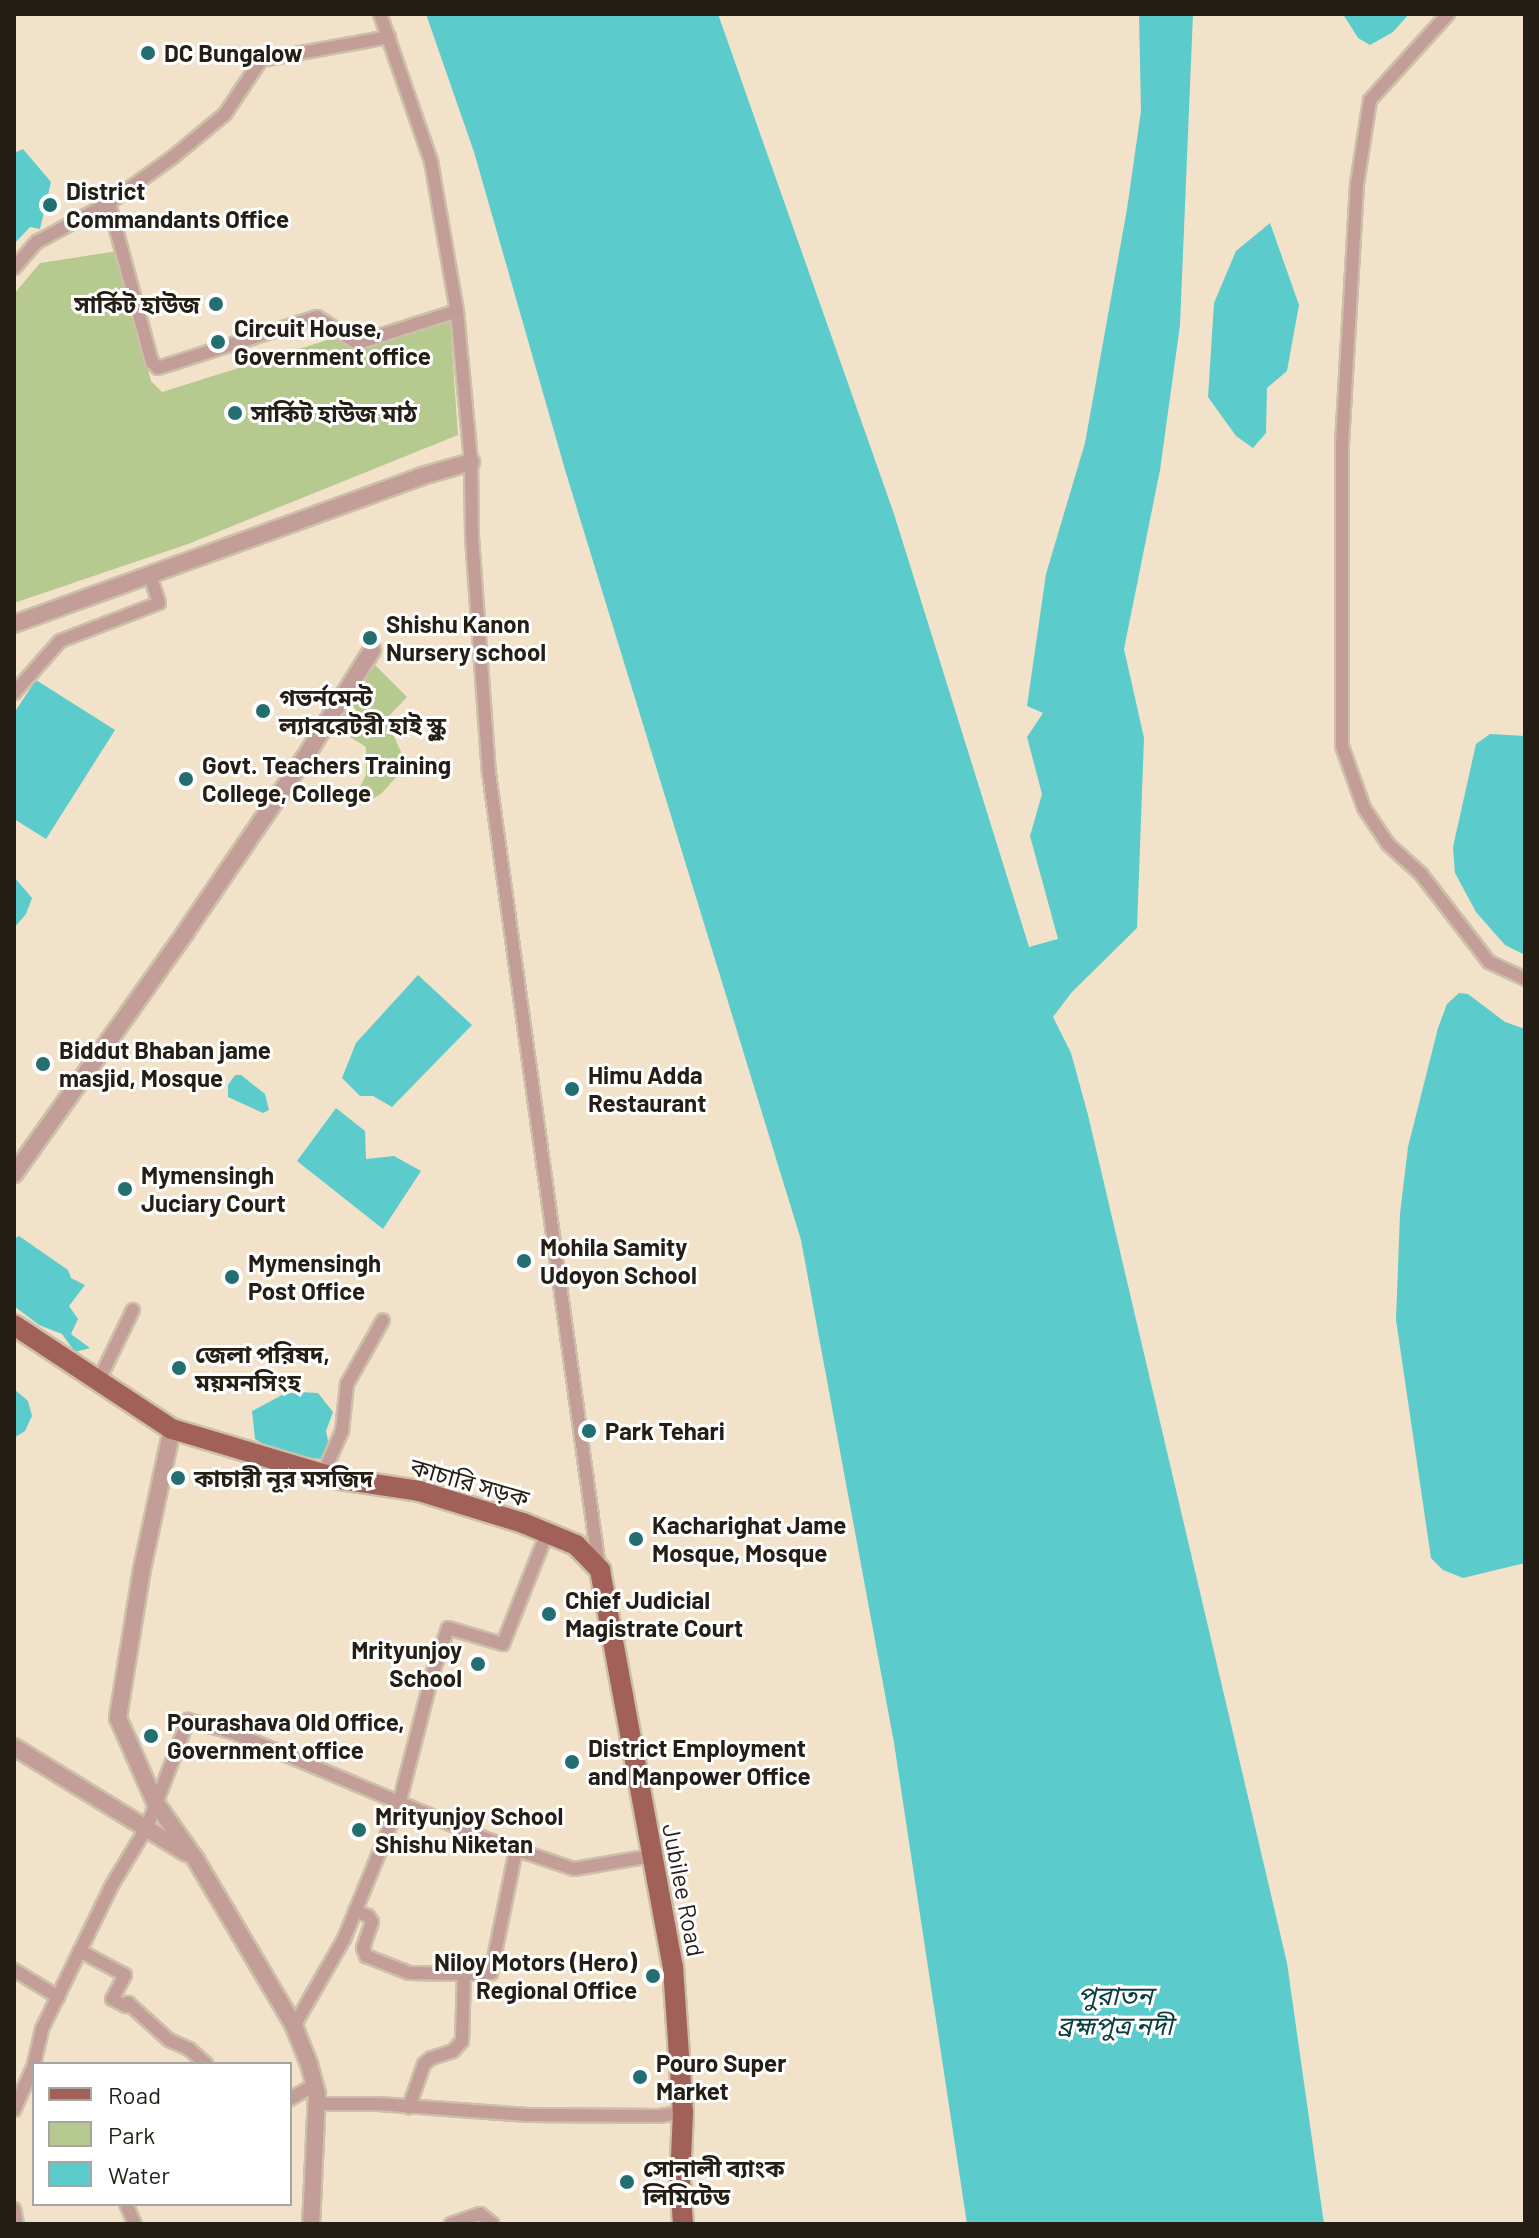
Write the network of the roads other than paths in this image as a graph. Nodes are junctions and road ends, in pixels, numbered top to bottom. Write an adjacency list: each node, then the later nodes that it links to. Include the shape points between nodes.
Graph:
1 (380, 14): 3 (street)
2 (1448, 14): 12 (street, via 1370,100 1357,184 1342,446 1342,746 1364,808 1388,844 1421,874 1489,962)
3 (389, 37): 4 (street, via 261,60 225,114); 6 (street, via 431,161)
4 (109, 203): 5 (street, via 37,242); 6 (street, via 152,362 158,368 317,317 357,343)
5 (14, 268)
6 (457, 311): 7 (street)
7 (471, 462): 8 (street); 21 (street, via 489,773)
8 (150, 575): 9 (street); 11 (street, via 159,603 60,641)
9 (14, 624)
10 (372, 650): 13 (street, via 247,842)
11 (14, 693)
12 (1525, 979)
13 (14, 1174)
14 (133, 1310): 17 (street)
15 (383, 1320): 19 (street, via 347,1384 342,1431)
16 (14, 1325): 17 (main road, কাচারি সড়ক)
17 (98, 1382): 18 (main road, কাচারি সড়ক)
18 (172, 1429): 19 (main road, কাচারি সড়ক); 23 (street, via 118,1718)
19 (323, 1474): 20 (main road, কাচারি সড়ক, via 419,1491)
20 (547, 1533): 21 (main road, কাচারি সড়ক, via 576,1545); 24 (street, via 503,1644 448,1628)
21 (600, 1570): 27 (main road, Jubilee Road)
22 (14, 1747): 25 (street)
23 (155, 1802): 24 (street, via 188,1720 234,1733); 25 (street); 28 (street)
24 (399, 1804): 26 (street); 29 (street)
25 (147, 1827): 28 (street); 30 (street)
26 (516, 1850): 27 (street, via 574,1869); 32 (street, via 491,1973)
27 (651, 1856): 43 (main road, Jubilee Road, via 673,1967)
28 (196, 1860): 34 (street)
29 (355, 1911): 32 (street, via 372,1918 363,1948 366,1956 409,1973); 34 (street)
30 (80, 1951): 33 (street); 36 (street, via 125,1975 112,1999 128,2003)
31 (14, 1970): 33 (street)
32 (464, 1974): 41 (street, via 462,2041 424,2064)
33 (58, 1997): 35 (street, via 42,2029)
34 (294, 2026): 38 (street)
35 (36, 2062)
36 (204, 2062)
37 (32, 2072): 42 (street)
38 (314, 2085): 39 (street); 40 (street)
39 (292, 2098)
40 (317, 2104): 41 (street); 46 (street)
41 (409, 2107): 43 (street, via 528,2115)
42 (14, 2110)
43 (683, 2112): 49 (main road, Jubilee Road)
44 (14, 2209): 45 (street)
45 (17, 2224)
46 (311, 2224)
47 (451, 2224): 48 (street, via 480,2214)
48 (493, 2224)
49 (683, 2224)

